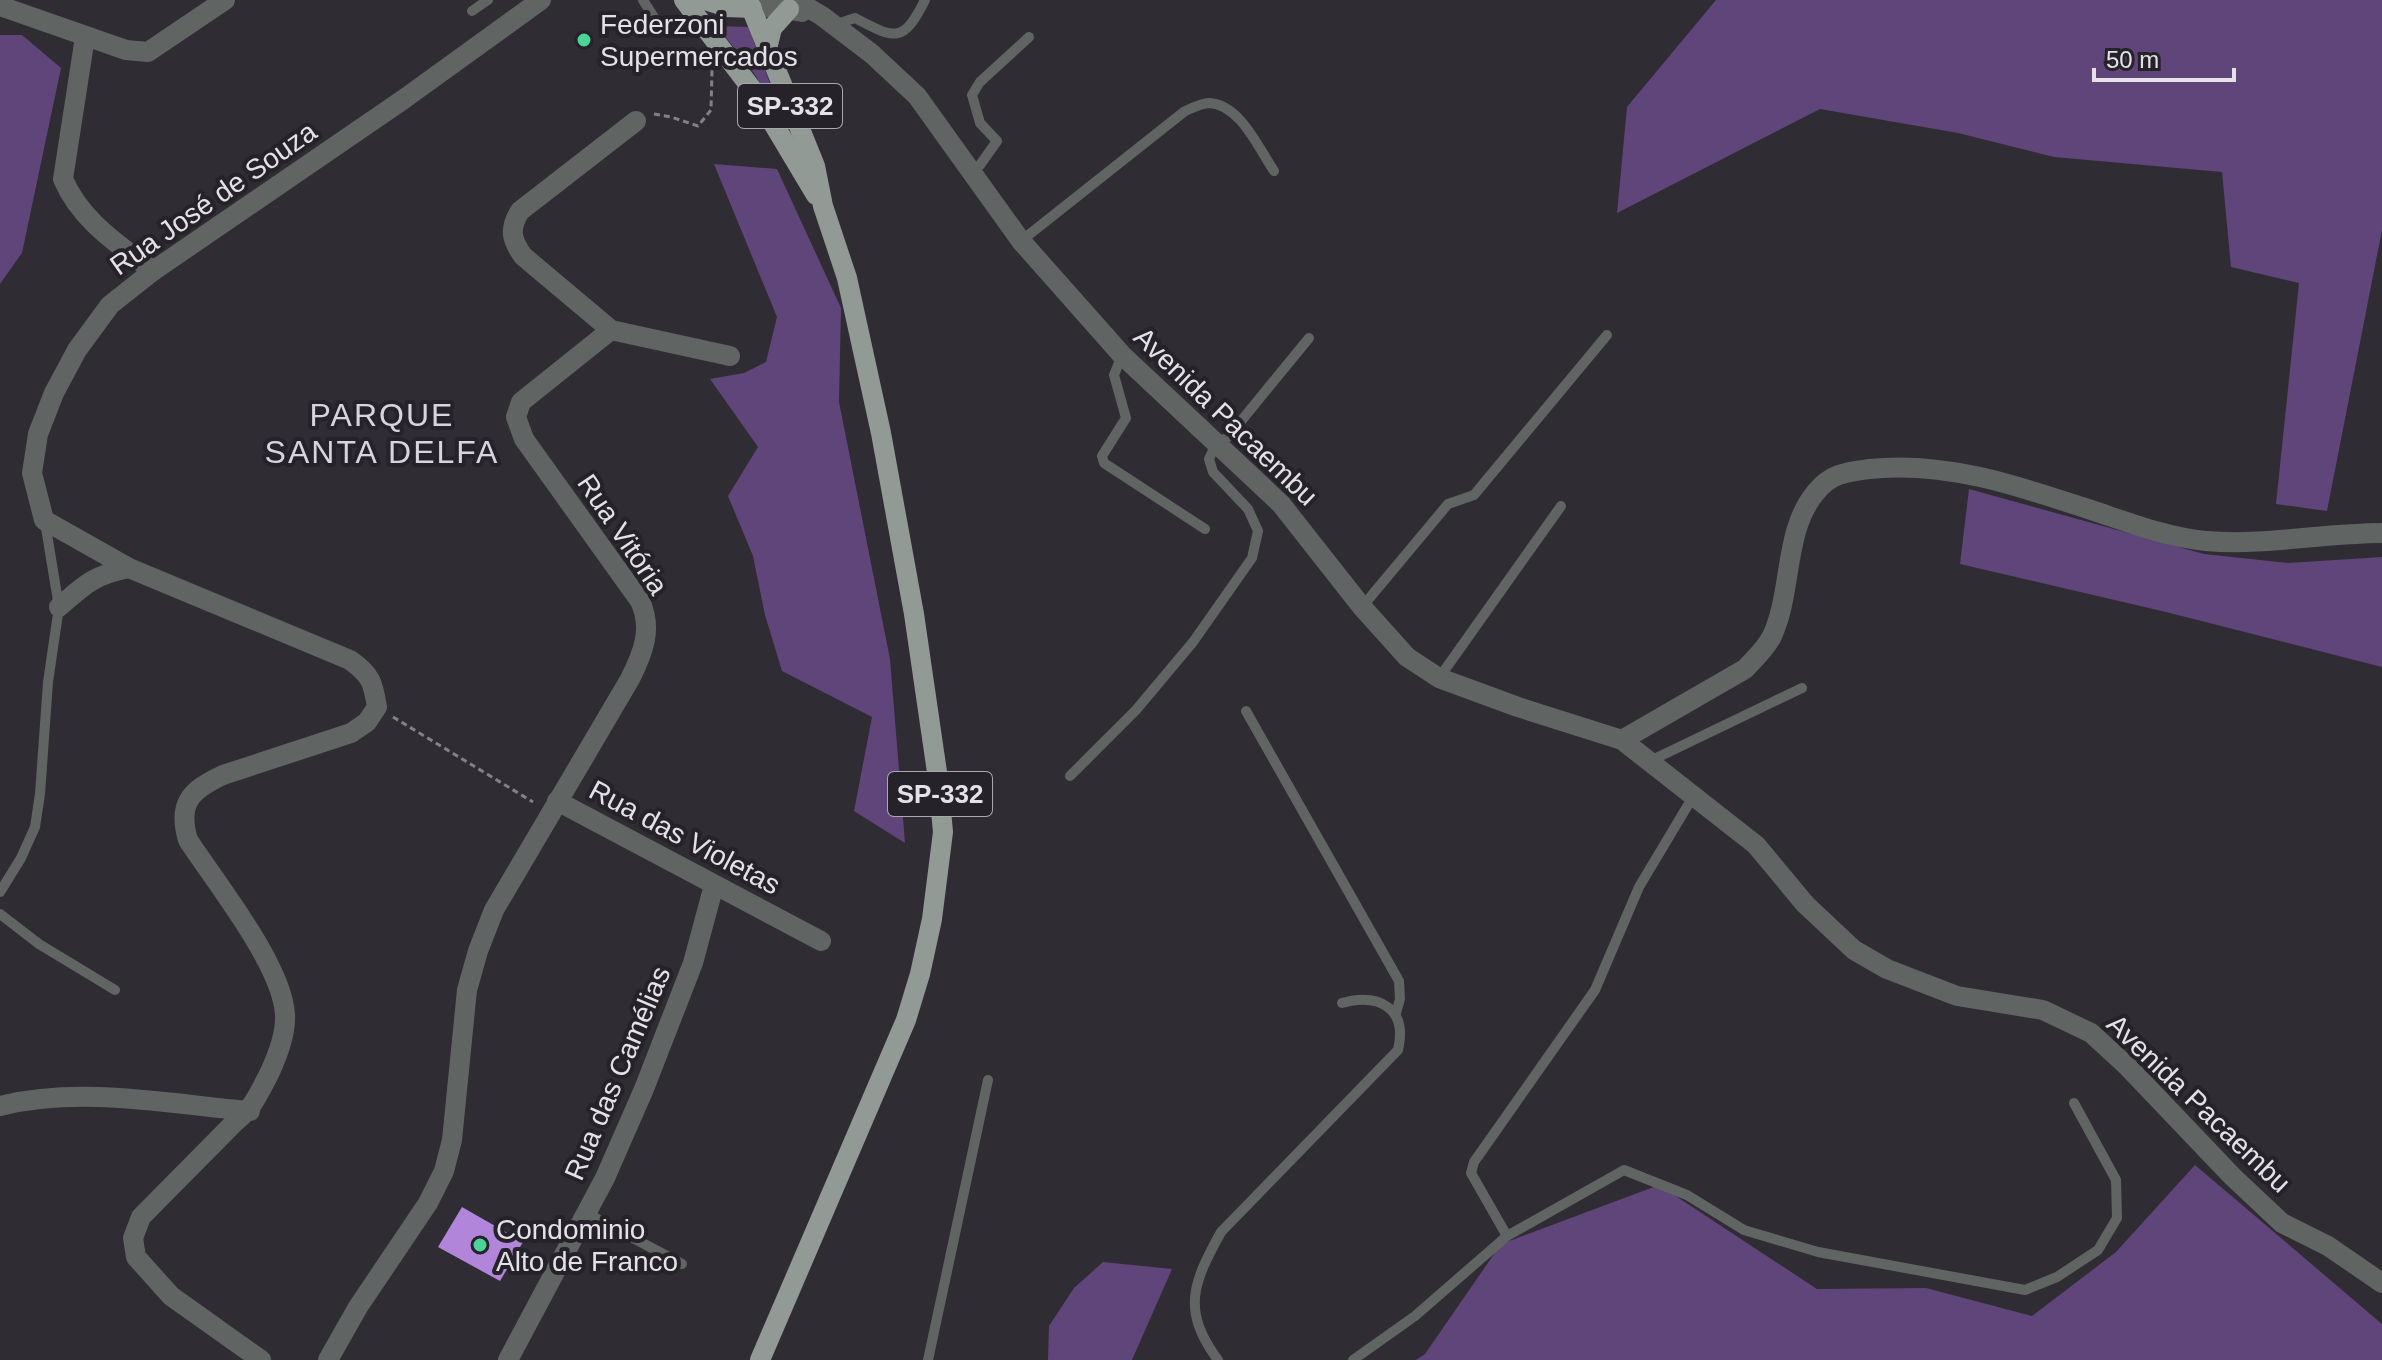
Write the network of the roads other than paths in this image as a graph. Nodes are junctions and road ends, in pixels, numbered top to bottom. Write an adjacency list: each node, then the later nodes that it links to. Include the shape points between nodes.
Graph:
1 (225, 0): 14 (street, via 148,52)
2 (488, 0): 11 (lane)
3 (541, 0): 22 (street, Rua José de Souza)
4 (643, 0): 13 (lane)
5 (684, 0): 20 (main road, SP-332, via 755,93)
6 (705, 0): 8 (main road, via 727,7)
7 (925, 0): 12 (lane, via 915,21 900,34 886,34 855,18)
8 (750, 4): 9 (street); 16 (main road, SP-332)
9 (792, 4): 12 (street); 16 (main road, via 772,28)
10 (0, 6): 14 (street)
11 (472, 11)
12 (828, 21): 19 (street, Avenida Pacaembu, via 917,96)
13 (660, 27)
14 (85, 37): 22 (street, via 63,179 90,222)
15 (1029, 37): 19 (lane, via 972,95 980,123 997,141)
16 (767, 49): 20 (main road, SP-332, via 815,166)
17 (636, 121): 23 (street, via 531,201 512,229 512,241 523,256)
18 (1274, 171): 21 (lane, via 1236,115 1207,103 1185,111)
19 (971, 172): 21 (street, Avenida Pacaembu)
20 (823, 206): 62 (main road, SP-332, via 847,278 881,433 914,614 943,832 932,919 906,1020)
21 (1021, 241): 26 (street, Avenida Pacaembu)
22 (153, 271): 30 (street, Rua José de Souza, via 110,305 54,393 38,434 32,473)
23 (611, 330): 27 (street); 43 (street, Rua Vitória, via 521,402 516,417 524,439 640,601 647,623 630,679)
24 (1607, 335): 35 (lane, via 1474,495 1448,504)
25 (1309, 338): 28 (lane, via 1228,437)
26 (1122, 355): 28 (street, Avenida Pacaembu); 31 (lane, via 1114,375 1126,418 1102,456 1104,463)
27 (730, 356)
28 (1216, 444): 35 (street, Avenida Pacaembu, via 1281,504); 41 (lane, via 1209,459 1213,472 1248,509 1258,531 1252,558 1184,654)
29 (1561, 506): 36 (lane)
30 (44, 520): 33 (street); 34 (lane)
31 (1205, 529)
32 (2382, 533): 39 (street, via 2256,543 2204,541 1966,473 1889,467 1837,473 1815,492 1798,525 1780,612 1760,653 1745,669)
33 (129, 568): 34 (street, via 103,573); 54 (street, via 350,660 367,672 374,686 377,707 351,733 223,775 188,799 182,821 188,840 281,988 285,1017 277,1056)
34 (59, 607): 45 (lane, via 35,827)
35 (1362, 607): 36 (street, Avenida Pacaembu, via 1407,657)
36 (1439, 678): 39 (street, Avenida Pacaembu)
37 (1802, 688): 40 (lane)
38 (1246, 711): 50 (lane, via 1399,981)
39 (1622, 740): 40 (street, Avenida Pacaembu)
40 (1650, 761): 42 (street, Avenida Pacaembu)
41 (1070, 776)
42 (1694, 795): 56 (lane, via 1639,887 1595,990 1474,1162 1471,1173); 58 (street, Avenida Pacaembu, via 1756,845 1805,904 1854,950 1957,996 2043,1010 2091,1033 2282,1223)
43 (554, 807): 44 (street, Rua das Violetas); 60 (street, Rua das Violetas, via 494,910 478,951 467,990 452,1140 444,1171)
44 (714, 885): 47 (street, Rua das Violetas); 55 (street, Rua das Camélias, via 693,963 661,1047)
45 (0, 892)
46 (0, 914): 48 (lane)
47 (821, 941)
48 (115, 990)
49 (1342, 1003): 50 (lane, via 1376,1000)
50 (1396, 1013): 64 (lane, via 1402,1033 1398,1050 1221,1232 1203,1265 1193,1305 1202,1338)
51 (988, 1080): 63 (lane)
52 (2074, 1103): 56 (lane, via 2116,1180 2117,1218 2098,1250 2025,1290 1818,1252 1744,1230 1687,1195 1628,1170)
53 (0, 1106): 54 (street, via 72,1096)
54 (250, 1111): 59 (street, via 141,1217 133,1238 136,1257 171,1296)
55 (586, 1213): 57 (lane); 61 (street, Rua das Camélias)
56 (1507, 1236): 65 (lane, via 1415,1316)
57 (682, 1264)
58 (2382, 1283)
59 (261, 1360)
60 (328, 1360)
61 (508, 1360)
62 (760, 1360)
63 (928, 1360)
64 (1218, 1360)
65 (1353, 1360)

